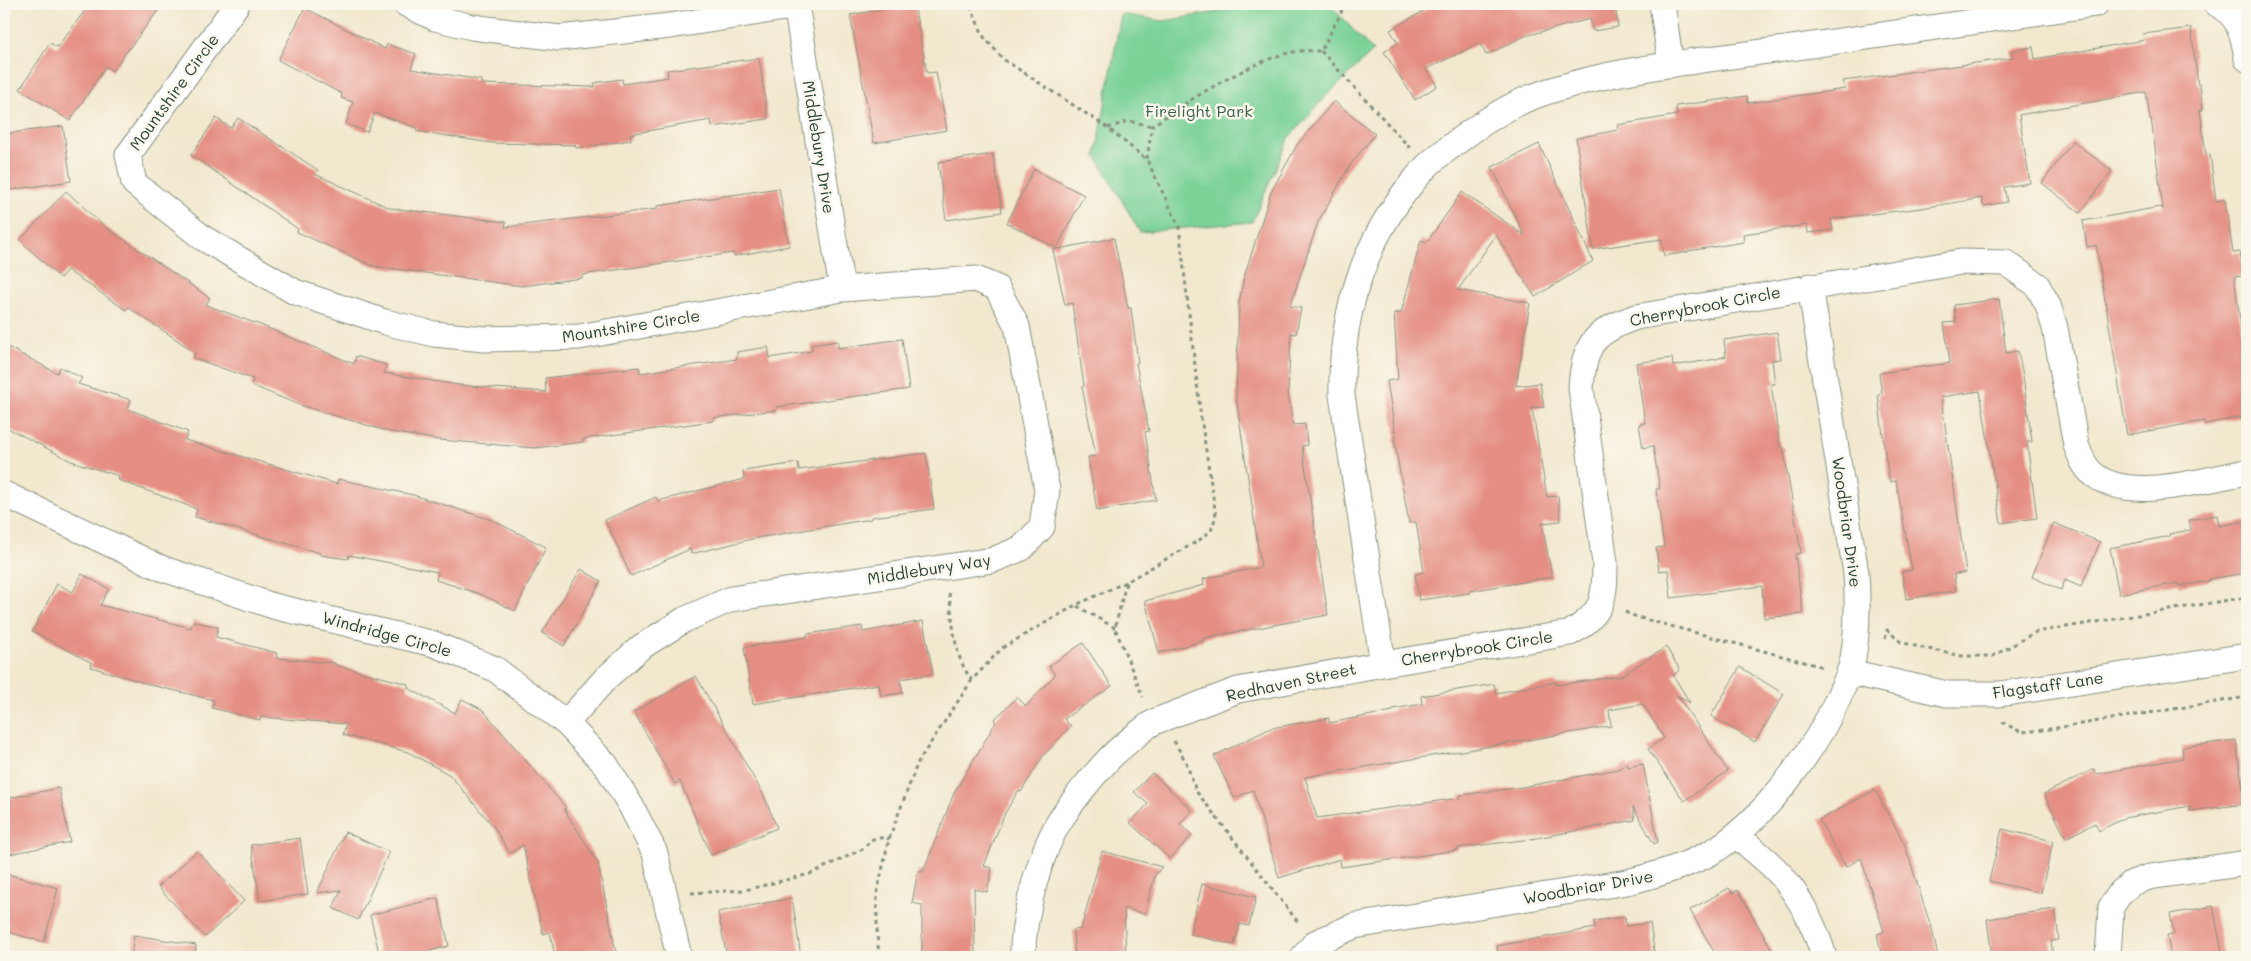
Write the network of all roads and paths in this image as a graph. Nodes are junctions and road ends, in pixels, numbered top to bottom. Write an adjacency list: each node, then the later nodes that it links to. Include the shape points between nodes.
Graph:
1 (237, 4): 16 (street, Mountshire Circle, via 128,154 134,183 203,238 296,292 385,322 434,334 484,339 579,337)
2 (406, 4): 7 (street, via 435,18 472,28 559,38 670,26)
3 (1343, 4): 8 (path)
4 (1662, 4): 10 (street)
5 (2096, 4): 10 (street, Cherrybrook Circle)
6 (2217, 4): 9 (street, via 2235,19 2244,38)
7 (797, 5): 16 (street, Middlebury Drive)
8 (1321, 51): 11 (path, via 1294,52 1255,65 1174,110); 14 (path)
9 (2247, 59)
10 (1672, 65): 14 (street, Cherrybrook Circle, via 1575,83 1537,95 1485,120)
11 (1152, 126): 12 (path, via 1129,121); 13 (path)
12 (1108, 128)
13 (1147, 160)
14 (1427, 166): 25 (street, Cherrybrook Circle, via 1392,208 1367,255 1350,309 1341,364 1342,395)
15 (1810, 286): 17 (street, Cherrybrook Circle, via 1961,262 2006,263 2037,285 2048,305 2076,445 2083,462 2093,474 2128,489 2151,489); 21 (street, Cherrybrook Circle, via 1636,317 1612,325 1597,336 1587,351 1581,388 1605,563); 26 (street, Woodbriar Drive, via 1856,573 1858,608)
16 (842, 289): 19 (street, Middlebury Way, via 976,279 997,288 1017,326 1047,490 1042,527 1015,551 993,560)
17 (2247, 472)
18 (4, 494): 29 (street, Windridge Circle, via 171,571 272,606 434,644 463,655 495,669)
19 (946, 568): 27 (path, via 957,653); 29 (street, Middlebury Way, via 732,599 684,620 641,647 606,678)
20 (1126, 582): 23 (path)
21 (1601, 601): 25 (street, Cherrybrook Circle, via 1588,623 1570,633); 26 (path, via 1637,617)
22 (1076, 605): 23 (path)
23 (1115, 628): 28 (path, via 1139,690)
24 (2247, 656): 26 (street, Flagstaff Lane, via 2000,694 1947,694)
25 (1384, 664): 28 (street, Redhaven Street, via 1238,690)
26 (1850, 672): 30 (street, Woodbriar Drive, via 1828,721 1806,755 1782,787)
27 (972, 680)
28 (1156, 721): 34 (path, via 1172,737 1186,762 1196,791); 36 (street, Redhaven Street, via 1109,758 1072,801 1057,825 1035,880 1023,936)
29 (566, 723): 35 (street, Windridge Circle, via 606,765 632,806 654,853)
30 (1736, 835): 34 (street, Woodbriar Drive, via 1710,853 1662,873 1628,882 1354,926); 37 (street, via 1779,873 1794,892 1818,937)
31 (889, 839): 33 (path, via 876,837 865,848 810,874 745,890 691,894)
32 (2247, 863): 38 (street, via 2132,882 2111,908)
33 (688, 885)
34 (1309, 950)
35 (679, 957)
36 (1023, 957)
37 (1824, 957)
38 (2108, 957)

